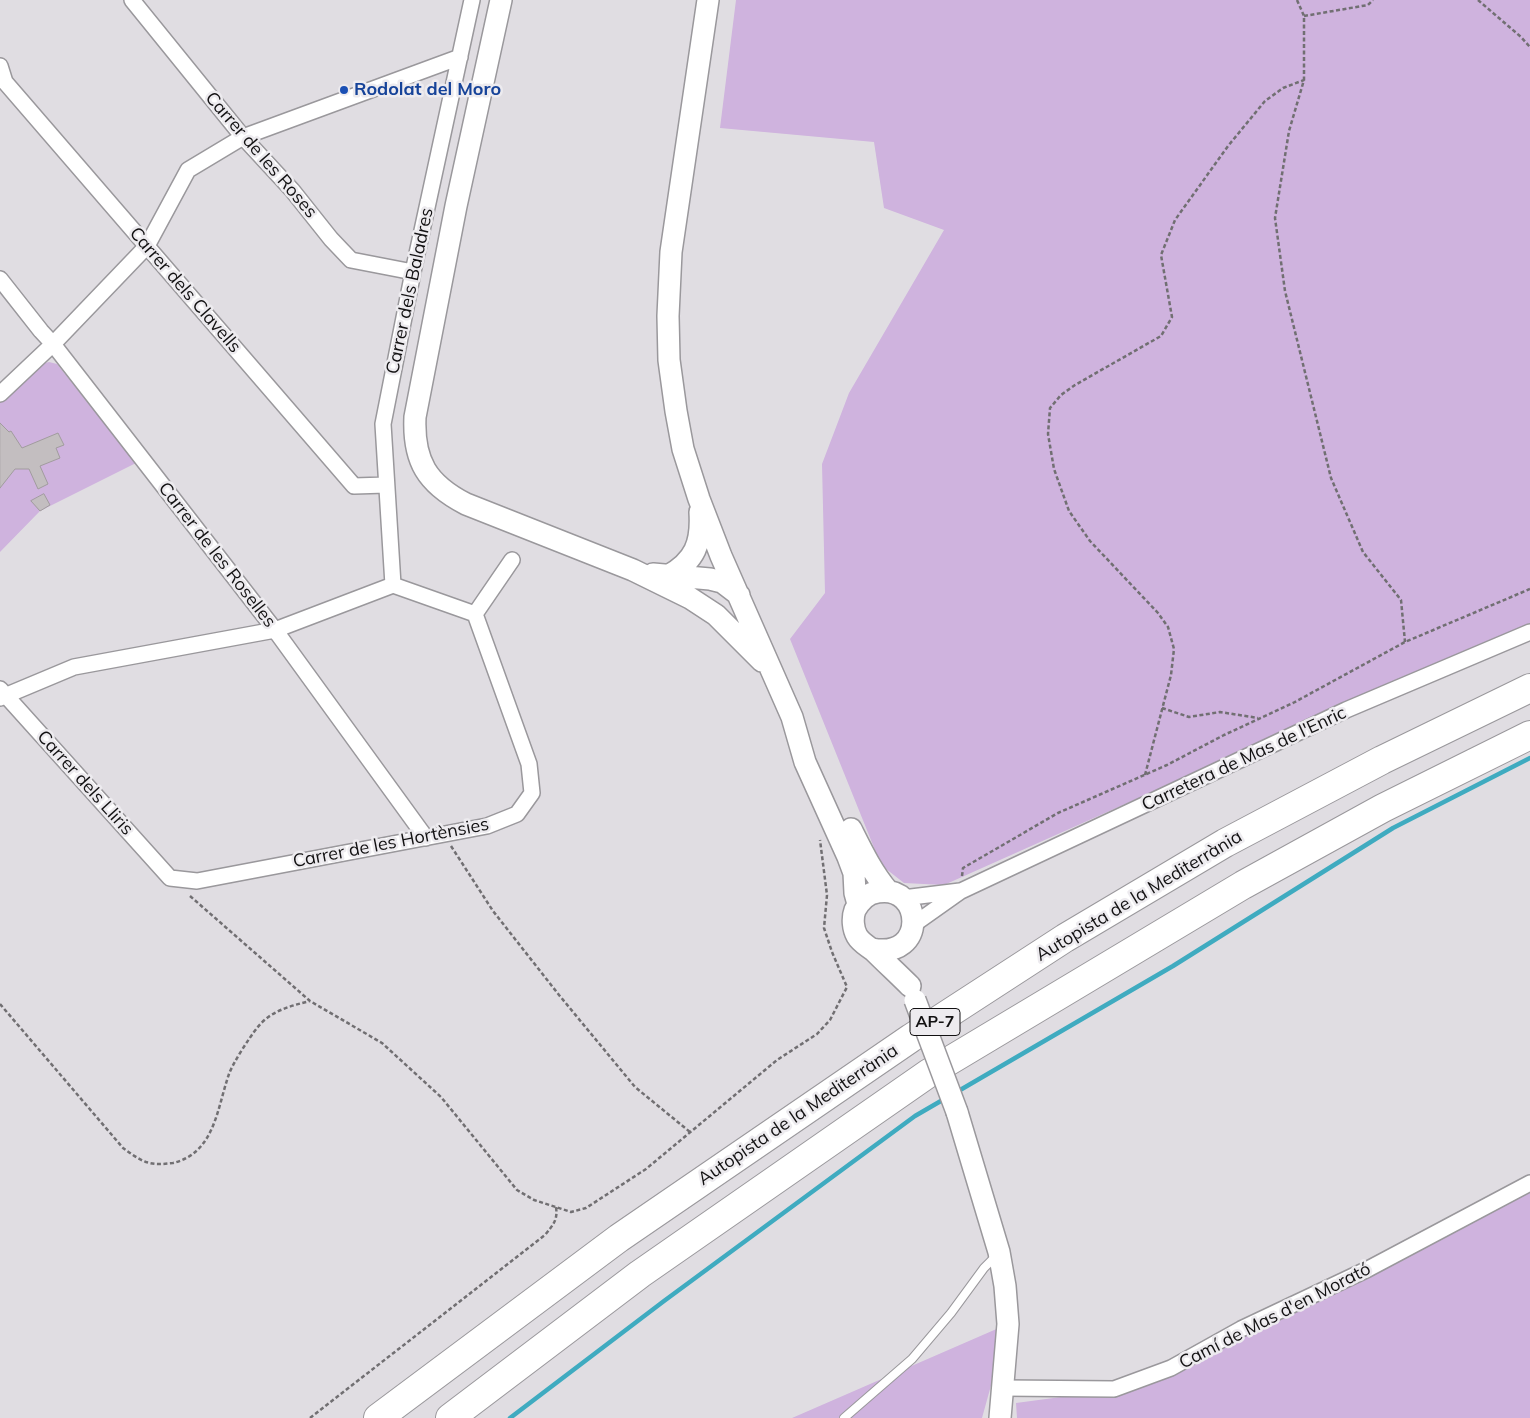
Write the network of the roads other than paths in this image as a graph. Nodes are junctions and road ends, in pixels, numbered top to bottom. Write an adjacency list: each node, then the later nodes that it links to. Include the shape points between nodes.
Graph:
1 (132, 0): 7 (street, Carrer de les Roses)
2 (472, 0): 5 (street, Carrer dels Baladres)
3 (502, 0): 16 (main road, via 422,378 415,416 417,450 428,476 451,496)
4 (708, 0): 14 (main road, via 672,252 668,316 669,360 676,411 683,449)
5 (460, 57): 7 (street); 9 (street, Carrer dels Baladres)
6 (0, 66): 8 (street, Carrer dels Clavells, via 5,82)
7 (243, 137): 8 (street, via 188,170); 9 (street, Carrer de les Roses, via 351,260)
8 (147, 246): 11 (street); 13 (street, Carrer dels Clavells, via 354,486)
9 (413, 272): 13 (street, Carrer dels Baladres, via 383,424)
10 (0, 279): 11 (street, Carrer de les Roselles)
11 (54, 344): 12 (street); 21 (street, Carrer de les Roselles)
12 (0, 394)
13 (386, 485): 18 (street, Carrer dels Baladres)
14 (699, 499): 17 (main road, via 701,528 697,548 684,565); 19 (main road)
15 (512, 560): 20 (street)
16 (633, 570): 17 (main road); 23 (main road, via 690,598 716,615)
17 (668, 576): 19 (main road, via 722,582)
18 (393, 585): 20 (street); 21 (street)
19 (739, 595): 23 (main road)
20 (475, 614): 28 (street, Carrer de les Hortènsies, via 529,764 532,793 517,814 487,826)
21 (274, 630): 25 (street, via 74,667); 28 (street, Carrer de les Roselles)
22 (1530, 632): 30 (street, Carretera de Mas de l'Enric, via 1346,710)
23 (773, 674): 26 (main road)
24 (1530, 688): 39 (highway, Autopista de la Mediterrània / AP-7, via 1382,760 1225,843 1066,938 911,1038 619,1238)
25 (2, 694): 29 (street, Carrer dels Lliris)
26 (792, 717): 31 (main road, via 816,752 875,875); 32 (main road, via 805,762 848,856)
27 (1530, 734): 40 (highway, AP-7, via 1383,808 1243,885 929,1072 640,1274)
28 (426, 838): 29 (street, Carrer de les Hortènsies, via 197,881)
29 (170, 878)
30 (961, 891): 31 (street); 33 (street)
31 (895, 894): 32 (main road, via 873,892); 33 (main road, via 909,906 913,915)
32 (858, 904): 34 (main road, via 853,924 856,935)
33 (909, 933): 34 (main road, via 894,949); 35 (main road)
34 (872, 949): 35 (main road)
35 (913, 993): 37 (main road, bridge, via 957,1112)
36 (1530, 1183): 38 (street, Camí de Mas d'en Morató, via 1368,1269 1241,1329 1171,1368 1114,1389)
37 (999, 1252): 38 (main road, via 1008,1324); 41 (lane, via 912,1359)
38 (1003, 1388): 42 (main road)
39 (378, 1418)
40 (450, 1418)
41 (844, 1418)
42 (1000, 1418)

